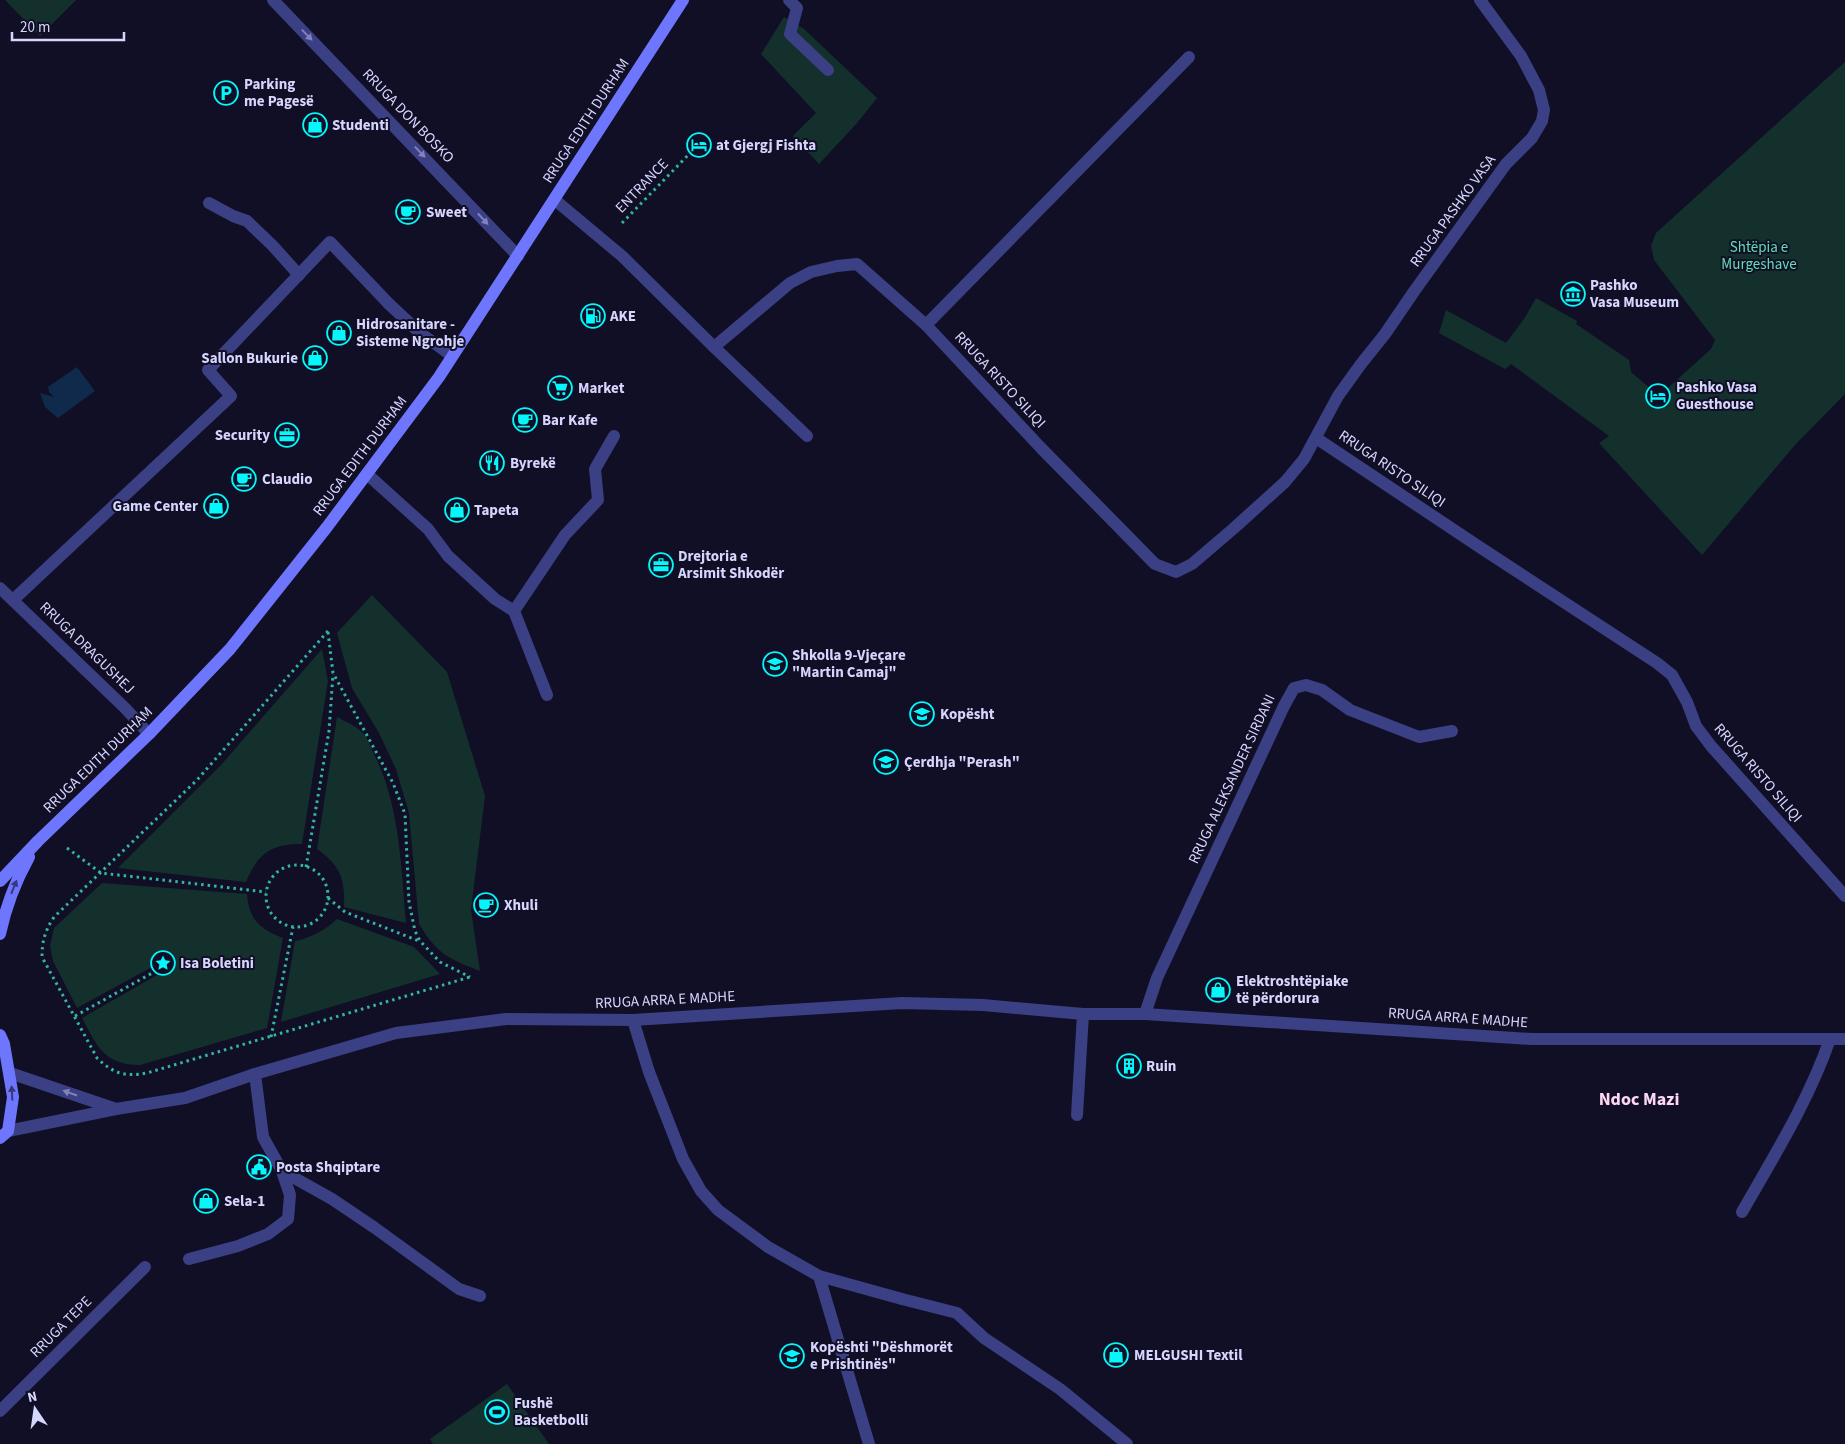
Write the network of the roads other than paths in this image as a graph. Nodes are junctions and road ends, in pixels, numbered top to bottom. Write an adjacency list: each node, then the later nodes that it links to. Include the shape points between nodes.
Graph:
1 (273, 0): 9 (street, RRUGA DON BOSKO, one-way to 9)
2 (683, 0): 7 (main road, RRUGA EDITH DURHAM)
3 (789, 0): 6 (street, via 797,8 790,34)
4 (1481, 0): 16 (street, RRUGA PASHKO VASA, via 1521,56 1539,90 1544,110 1542,121 1532,138 1506,164 1385,334 1360,364 1338,396)
5 (1189, 57): 11 (street)
6 (828, 70)
7 (555, 200): 9 (main road, RRUGA EDITH DURHAM); 12 (street, via 622,256)
8 (209, 203): 10 (street, via 247,221)
9 (518, 256): 13 (main road, RRUGA EDITH DURHAM)
10 (299, 275): 13 (street, via 330,242 389,304); 19 (street, via 208,370 232,396)
11 (926, 325): 12 (street, RRUGA RISTO SILIQI, via 857,264 837,266 811,272 790,282); 16 (street, RRUGA RISTO SILIQI, via 1155,564 1176,572 1192,564 1284,482 1304,459)
12 (714, 347): 15 (street)
13 (452, 356): 17 (main road, RRUGA EDITH DURHAM)
14 (614, 436): 20 (street, via 595,468 598,500 565,535)
15 (807, 436)
16 (1316, 438): 26 (street, RRUGA RISTO SILIQI, via 1672,675 1696,726 1711,746)
17 (367, 474): 20 (street, via 428,529 448,556 494,599); 23 (main road, RRUGA EDITH DURHAM, via 230,649)
18 (0, 588): 19 (street, RRUGA DRAGUSHEJ)
19 (13, 600): 23 (street, RRUGA DRAGUSHEJ)
20 (514, 611): 21 (street)
21 (547, 695)
22 (1452, 731): 29 (street, RRUGA ALEKSANDER SIRDANI, via 1420,737 1350,710 1322,690 1306,684 1294,688 1157,978)
23 (149, 734): 24 (main road, RRUGA EDITH DURHAM)
24 (42, 837): 25 (main road, RRUGA EDITH DURHAM); 27 (main road, one-way to 24, via 18,876)
25 (0, 881)
26 (1845, 896)
27 (0, 934)
28 (1083, 1014): 29 (street, RRUGA ARRA E MADHE); 30 (street, RRUGA ARRA E MADHE, via 983,1005 902,1004); 37 (street)
29 (1145, 1014): 32 (street, RRUGA ARRA E MADHE, via 1531,1039)
30 (633, 1020): 35 (street, RRUGA ARRA E MADHE, via 506,1019 396,1033); 43 (street, via 649,1072 683,1159 701,1191 718,1210 768,1247)
31 (0, 1036): 34 (main road)
32 (1830, 1039): 33 (street, RRUGA ARRA E MADHE); 40 (street, via 1821,1066)
33 (1845, 1039)
34 (10, 1073): 36 (street, RRUGA ARRA E MADHE, one-way to 34); 38 (main road, one-way to 34, via 13,1097)
35 (255, 1074): 36 (street, RRUGA ARRA E MADHE, via 185,1098); 39 (street, via 263,1137)
36 (116, 1109): 38 (street, RRUGA ARRA E MADHE)
37 (1077, 1115)
38 (4, 1135)
39 (282, 1171): 41 (street, via 290,1195 288,1219 268,1234); 44 (street, via 375,1228 459,1290)
40 (1742, 1212)
41 (189, 1259)
42 (144, 1267): 45 (street, RRUGA TEPE)
43 (819, 1276): 46 (street); 47 (street, via 957,1314 984,1338 1060,1389)
44 (480, 1296)
45 (0, 1411)
46 (869, 1444)
47 (1127, 1444)

